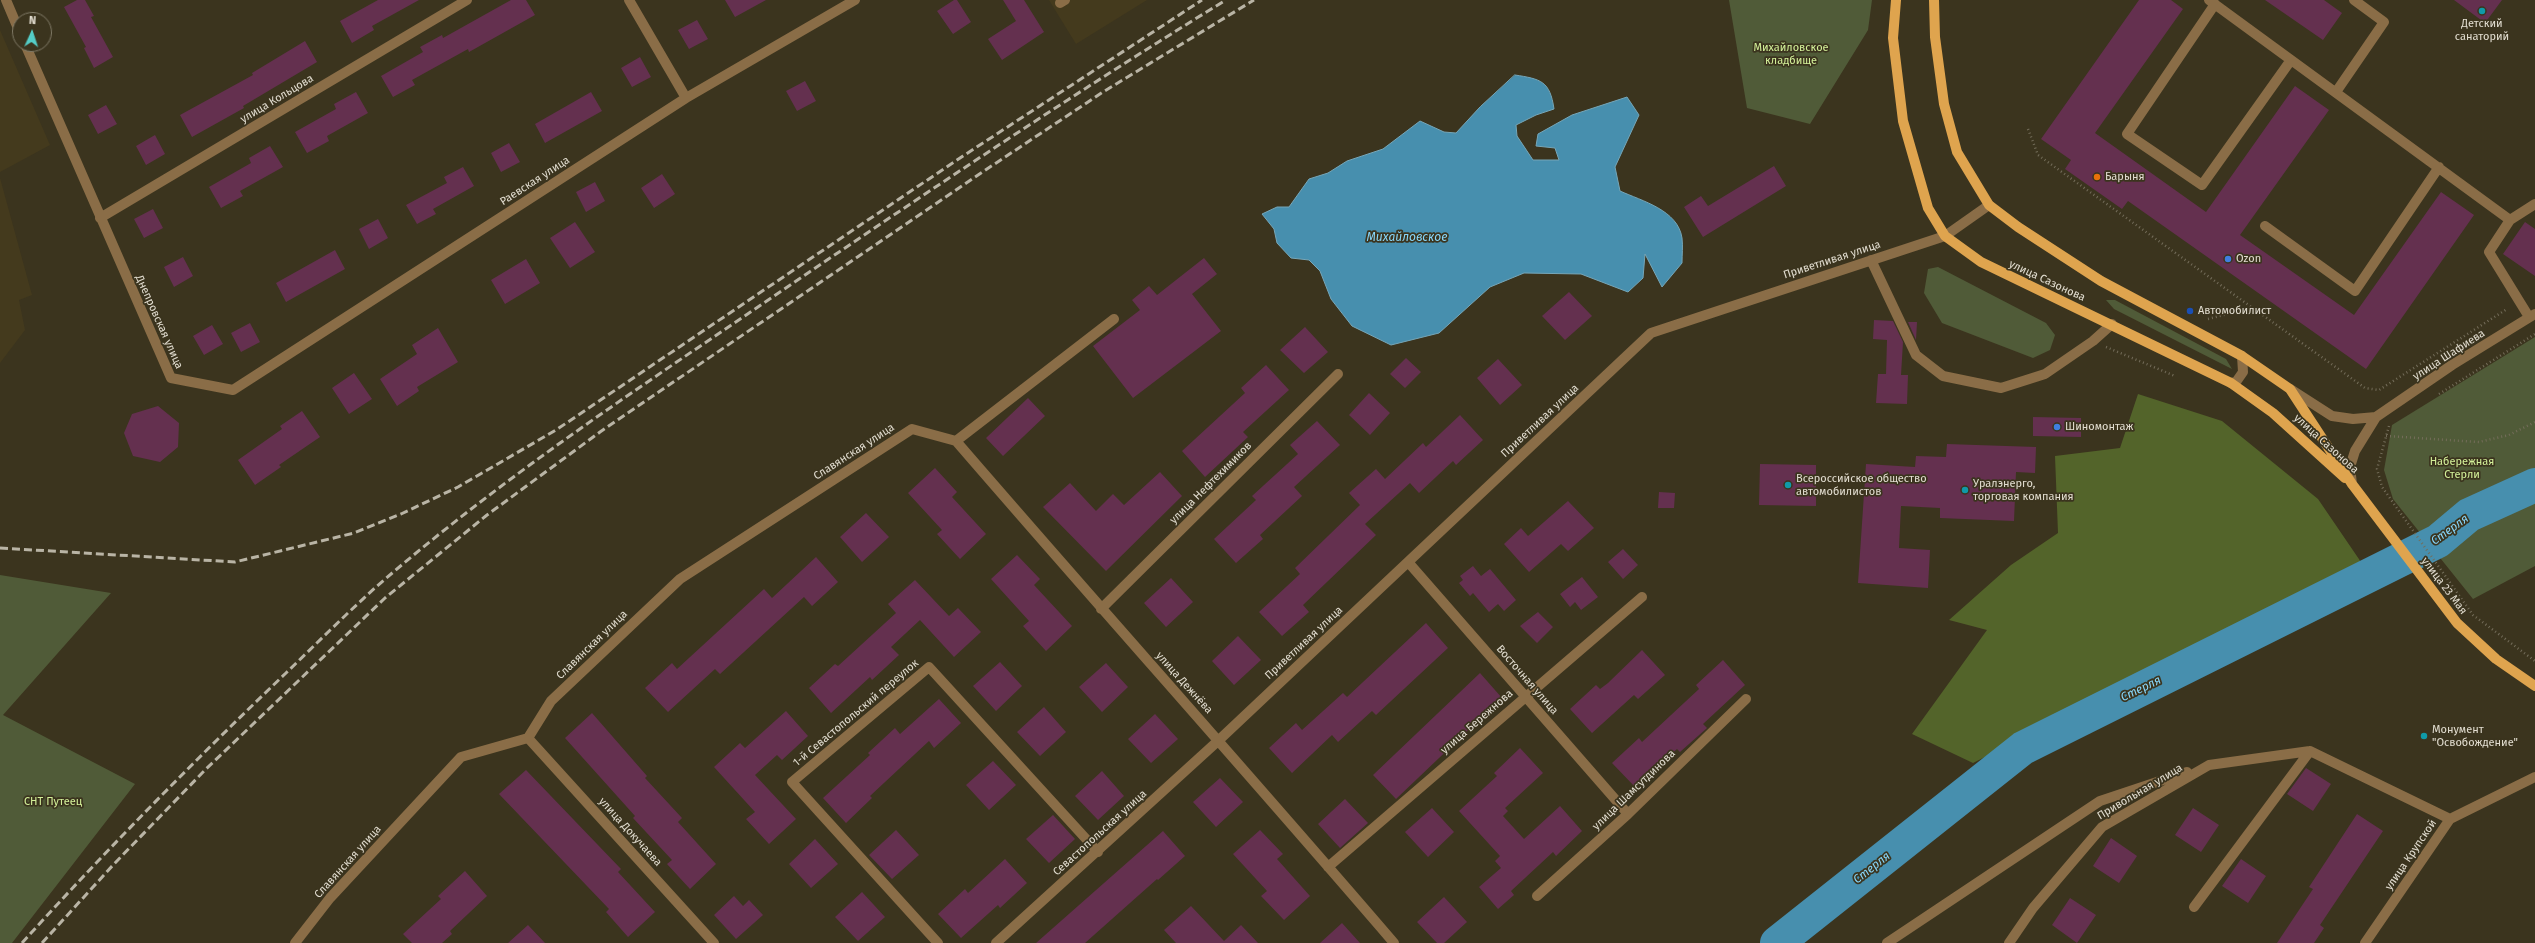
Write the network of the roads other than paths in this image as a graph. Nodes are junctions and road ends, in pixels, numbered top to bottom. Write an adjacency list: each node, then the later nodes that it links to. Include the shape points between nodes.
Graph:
1 (6, 0): 9 (street)
2 (467, 0): 17 (street, улица Кольцова)
3 (629, 0): 13 (street)
4 (855, 0): 13 (street, Раевская улица)
5 (1896, 0): 20 (main road, улица Сазонова, via 1893,38 1903,121 1928,208)
6 (1934, 0): 15 (main road, улица Сазонова, via 1935,37 1944,104 1957,152)
7 (2354, 0): 12 (street, via 2384,22)
8 (2212, 2): 11 (street); 11 (street, via 2127,134 2202,185)
9 (12, 14)
10 (28, 52): 17 (street)
11 (2291, 60): 12 (street)
12 (2336, 92): 14 (street)
13 (686, 98): 29 (street, Раевская улица)
14 (2439, 167): 18 (street); 19 (street, via 2355,290)
15 (1989, 204): 20 (street, Приветливая улица); 25 (main road, улица Сазонова, via 2018,227 2101,281)
16 (2535, 204): 18 (street)
17 (100, 218): 29 (street, Днепровская улица, via 171,378)
18 (2510, 220): 22 (street, via 2489,252)
19 (2265, 226)
20 (1945, 236): 21 (street, Приветливая улица); 24 (main road, улица Сазонова, via 1980,262)
21 (1871, 260): 24 (street, via 1916,355 1943,376 2001,388 2045,374 2093,341); 33 (street, Приветливая улица, via 1651,333)
22 (2532, 316): 30 (street, улица Шафиева, via 2452,365)
23 (1114, 319): 31 (street)
24 (2112, 324): 27 (main road, улица Сазонова)
25 (2242, 356): 27 (street, via 2243,372 2236,382); 28 (main road, улица Сазонова)
26 (1338, 374): 35 (street, улица Нефтехимиков)
27 (2231, 383): 32 (main road, улица Сазонова, via 2273,413)
28 (2290, 389): 30 (street, via 2332,416 2353,419); 32 (main road, улица Сазонова)
29 (233, 390)
30 (2376, 417): 32 (street, via 2355,450 2350,467)
31 (956, 441): 35 (street, улица Дежнёва); 39 (street, Славянская улица, via 912,429 680,579 551,701)
32 (2352, 484): 36 (main road, улица 23 Мая, via 2457,624 2496,659)
33 (1408, 562): 37 (street, Восточная улица); 40 (street, Приветливая улица)
34 (1642, 597): 37 (street, улица Бережнова)
35 (1101, 610): 40 (street, улица Дежнёва)
36 (2535, 686)
37 (1524, 696): 44 (street, Восточная улица); 47 (street, улица Бережнова)
38 (1746, 699): 44 (street, улица Шамсутдинова)
39 (528, 738): 50 (street, Славянская улица, via 461,757 330,898); 51 (street, улица Докучаева)
40 (1219, 740): 46 (street, Севастопольская улица); 47 (street, улица Дежнёва)
41 (2310, 751): 42 (street, Привольная улица); 45 (street); 49 (street)
42 (2209, 765): 55 (street, via 2100,801); 56 (street, Привольная улица, via 2102,827 2033,908)
43 (2535, 777): 45 (street, улица Крупской)
44 (1628, 814): 48 (street, улица Шамсутдинова)
45 (2450, 819): 57 (street, улица Крупской)
46 (1098, 852): 52 (street, 1-й Севастопольский переулок, via 929,667 792,782); 53 (street, Севастопольская улица)
47 (1328, 867): 54 (street, улица Дежнёва)
48 (1536, 896)
49 (2194, 907)
50 (295, 943)
51 (714, 943)
52 (938, 943)
53 (996, 943)
54 (1394, 943)
55 (1887, 943)
56 (2009, 943)
57 (2365, 943)

